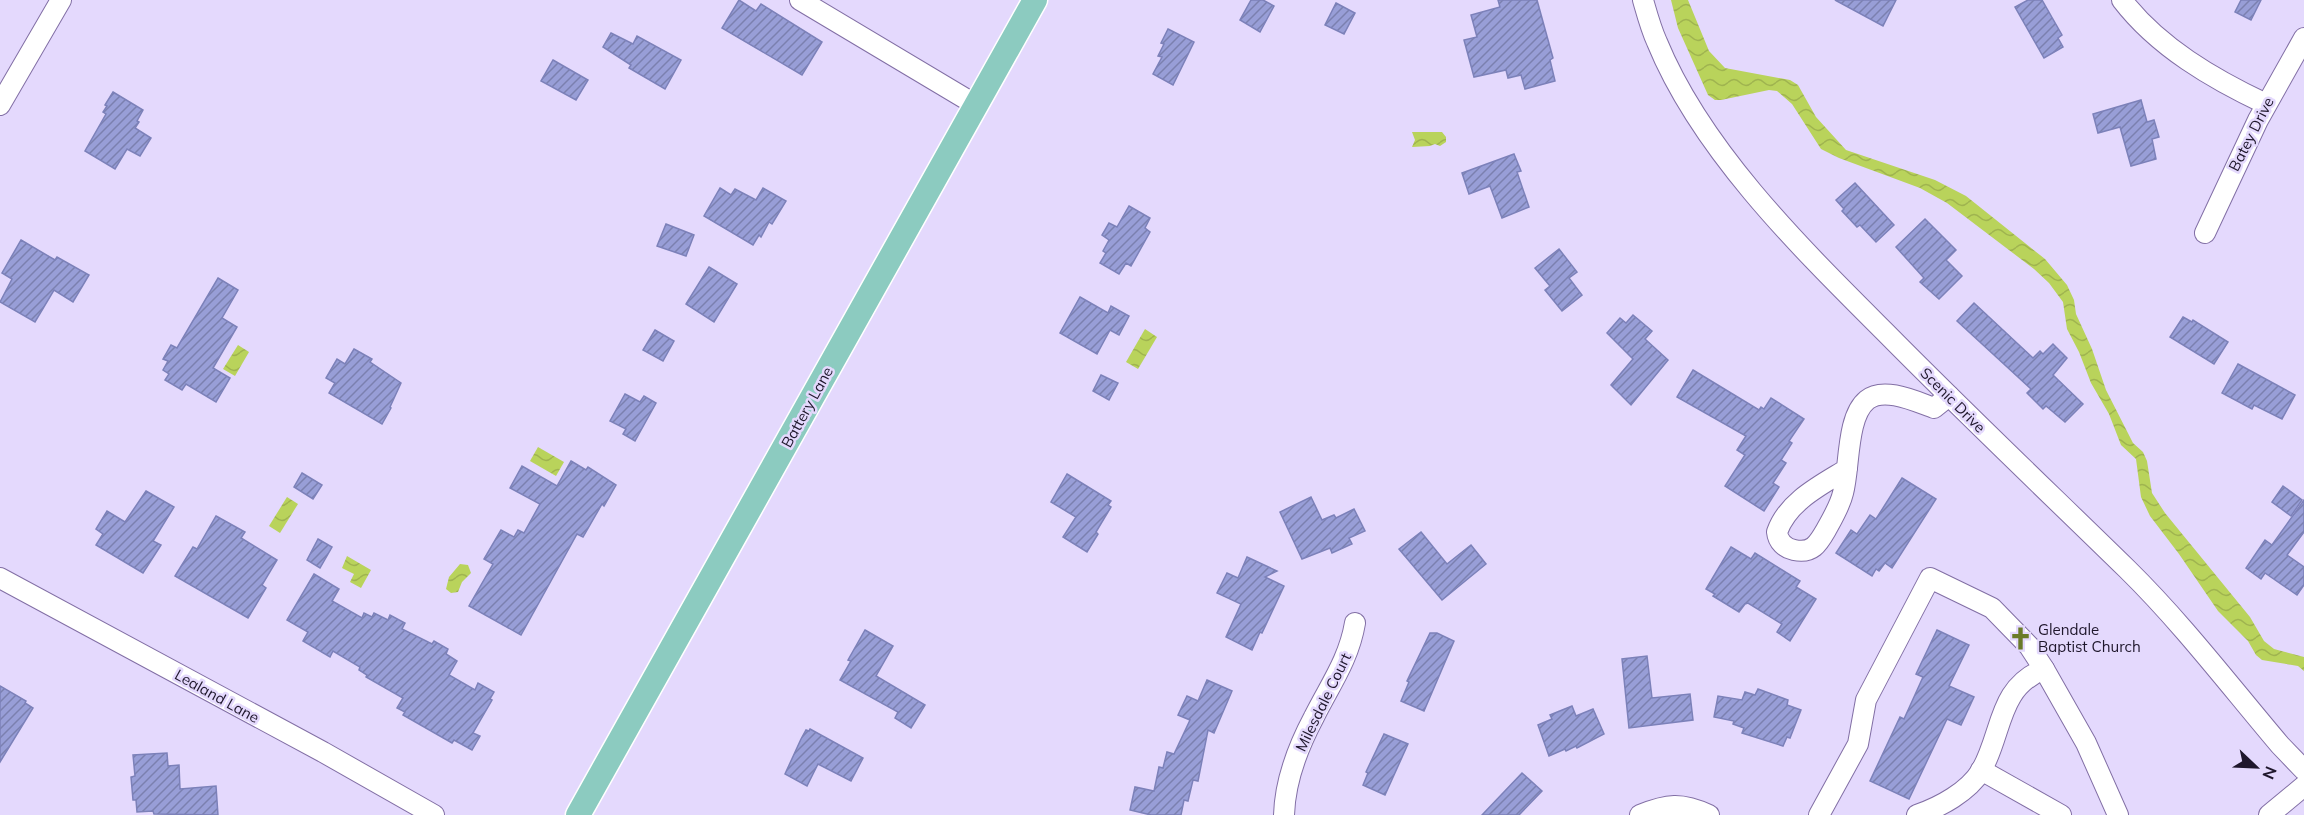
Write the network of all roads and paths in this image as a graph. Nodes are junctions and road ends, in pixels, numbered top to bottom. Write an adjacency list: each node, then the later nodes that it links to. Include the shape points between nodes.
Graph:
1 (61, 0): 8 (street)
2 (800, 0): 9 (street)
3 (1035, 0): 9 (main road, Battery Lane)
4 (1643, 0): 11 (street, Scenic Drive, via 1679,88 1717,145 1816,263)
5 (2122, 0): 7 (street, via 2153,33 2199,68)
6 (2304, 38): 7 (street, Batey Drive)
7 (2266, 104): 10 (street, Batey Drive)
8 (0, 105)
9 (976, 105): 20 (main road, Battery Lane)
10 (2205, 233)
11 (1949, 396): 12 (street, via 1934,408 1892,396 1867,400 1853,426); 17 (street, Scenic Drive, via 2129,571)
12 (1847, 469)
13 (0, 578): 19 (street, Lealand Lane)
14 (1355, 623): 21 (street, Milesdale Court, via 1346,658 1296,757)
15 (2044, 669): 16 (street, via 2023,680 2012,693); 24 (street, via 2014,628 1992,608 1930,578 1866,700 1858,744); 27 (street, via 2086,743)
16 (1981, 770): 25 (street, via 1970,785); 26 (street)
17 (2304, 770)
18 (2304, 786): 28 (street)
19 (434, 815)
20 (578, 815)
21 (1284, 815)
22 (1640, 815): 23 (street, via 1677,805)
23 (1708, 815)
24 (1819, 815)
25 (1917, 815)
26 (2061, 815)
27 (2118, 815)
28 (2269, 815)

